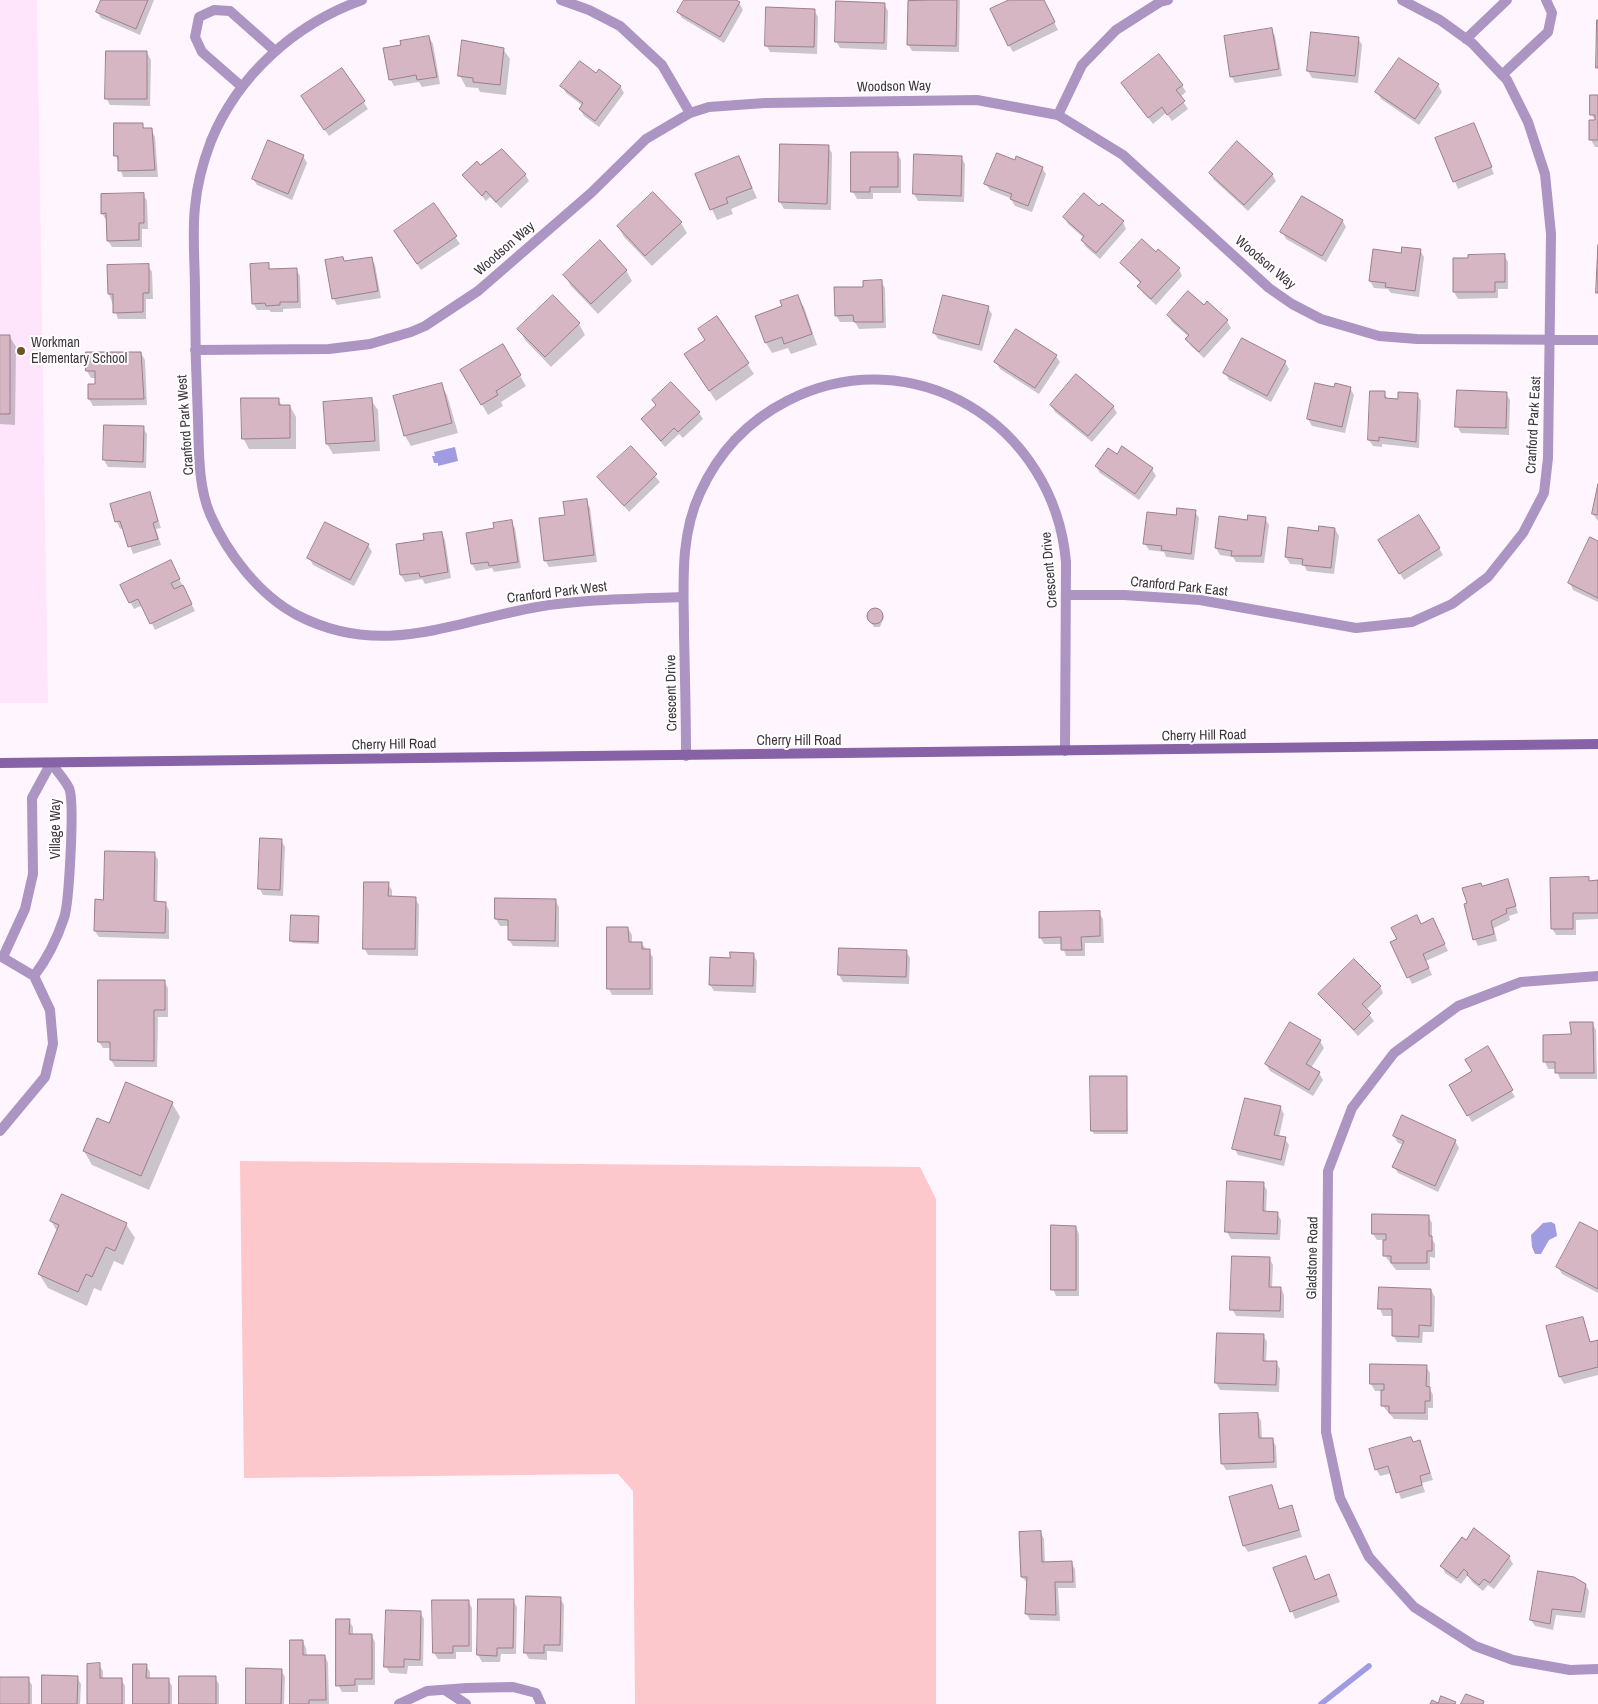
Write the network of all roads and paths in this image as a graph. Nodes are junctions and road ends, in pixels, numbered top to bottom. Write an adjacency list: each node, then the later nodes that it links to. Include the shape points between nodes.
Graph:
1 (362, 0): 8 (street, Cranford Park West, via 324,17)
2 (561, 0): 11 (street, via 620,26 662,65)
3 (1168, 0): 12 (street, via 1116,30 1082,65)
4 (1402, 0): 7 (street, Cranford Park East, via 1440,20)
5 (1507, 0): 7 (street)
6 (1546, 0): 9 (street, via 1552,13 1548,32)
7 (1466, 39): 9 (street, Cranford Park East)
8 (274, 50): 10 (street, Cranford Park West); 10 (street, via 230,11 214,10 199,17 195,37 202,52)
9 (1502, 75): 13 (street, Cranford Park East, via 1528,122 1545,174 1551,234)
10 (241, 86): 15 (street, Cranford Park West, via 212,140 194,209)
11 (690, 113): 12 (street, Woodson Way, via 709,107 765,103 977,100); 15 (street, Woodson Way, via 646,139 591,193 478,291 425,326 352,347)
12 (1058, 116): 13 (street, Woodson Way, via 1123,155 1269,288 1321,319 1359,332 1402,338)
13 (1551, 340): 14 (street, Woodson Way); 16 (street, Cranford Park East, via 1544,493 1523,533 1488,577 1452,604 1412,622 1356,628 1200,600)
14 (1598, 340)
15 (195, 350): 17 (street, Cranford Park West, via 200,466 209,512 238,565 296,614 336,630 390,637 427,633 539,607 613,599)
16 (1067, 595): 17 (street, Crescent Drive, via 1062,532 1052,499 1041,476 1019,445 985,415 954,398 915,385 878,380 835,384 798,396 760,417 732,444 708,476 691,515 685,549); 19 (street, Crescent Drive)
17 (683, 597): 20 (street, Crescent Drive)
18 (1598, 744): 19 (main road, Cherry Hill Road)
19 (1065, 751): 20 (main road, Cherry Hill Road)
20 (686, 756): 22 (main road, Cherry Hill Road)
21 (0, 763): 22 (main road, Cherry Hill Road)
22 (51, 763): 23 (street, Village Way, via 32,798 33,874 26,909); 24 (street, Village Way, via 70,789 72,822 67,899 65,917 44,963)
23 (2, 957): 24 (street, Village Way)
24 (34, 976): 26 (street, via 50,1010 54,1044 45,1077)
25 (1598, 976): 27 (street, Gladstone Road, via 1522,982 1458,1006 1394,1053 1352,1108 1328,1171 1326,1432 1340,1498 1369,1558 1414,1607 1475,1646 1513,1660 1570,1670)
26 (0, 1131)
27 (1598, 1669)
28 (444, 1690): 29 (street, via 427,1691); 30 (street); 31 (street, via 513,1687 536,1694)
29 (400, 1704)
30 (466, 1704)
31 (540, 1704)

